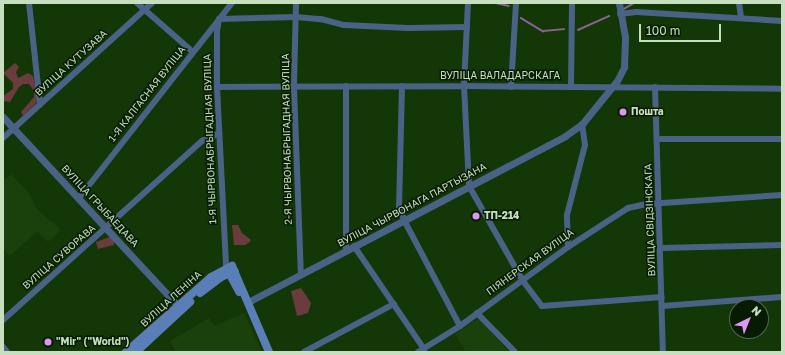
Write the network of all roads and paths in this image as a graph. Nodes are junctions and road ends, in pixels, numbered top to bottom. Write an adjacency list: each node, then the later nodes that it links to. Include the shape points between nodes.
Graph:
1 (29, 3): 29 (street)
2 (137, 3): 11 (street)
3 (152, 3): 11 (street, ВУЛІЦА КУТУЗАВА)
4 (232, 3): 15 (street, 1-Я КАЛГАСНАЯ ВУЛІЦА)
5 (296, 3): 13 (street, 2-Я ЧЫРВОНАБРЫГАДНАЯ ВУЛІЦА)
6 (468, 3): 17 (street)
7 (516, 3): 25 (street)
8 (572, 3): 22 (street)
9 (619, 3): 12 (street, ВУЛІЦА ЧЫРВОНАГА ПАРТЫЗАНА)
10 (739, 3): 14 (street)
11 (145, 11): 18 (street); 29 (street, ВУЛІЦА КУТУЗАВА)
12 (620, 14): 14 (street, via 636,12); 27 (street, ВУЛІЦА ЧЫРВОНАГА ПАРТЫЗАНА, via 625,37 625,58 622,73)
13 (296, 16): 15 (street); 17 (street, via 344,25); 24 (street, 2-Я ЧЫРВОНАБРЫГАДНАЯ ВУЛІЦА)
14 (741, 17): 16 (street)
15 (219, 19): 18 (street, 1-Я КАЛГАСНАЯ ВУЛІЦА); 23 (street, 1-Я ЧЫРВОНАБРЫГАДНАЯ ВУЛІЦА)
16 (782, 20)
17 (467, 27): 21 (street)
18 (192, 52): 39 (street, 1-Я КАЛГАСНАЯ ВУЛІЦА)
19 (346, 86): 20 (street, ВУЛІЦА ВАЛАДАРСКАГА); 24 (street, ВУЛІЦА ВАЛАДАРСКАГА); 47 (street)
20 (402, 86): 21 (street, ВУЛІЦА ВАЛАДАРСКАГА); 41 (street, via 399,206)
21 (464, 86): 25 (street, ВУЛІЦА ВАЛАДАРСКАГА); 37 (street)
22 (571, 86): 25 (street, ВУЛІЦА ВАЛАДАРСКАГА); 27 (street, ВУЛІЦА ВАЛАДАРСКАГА)
23 (217, 87): 24 (street, ВУЛІЦА ВАЛАДАРСКАГА); 33 (street, 1-Я ЧЫРВОНАБРЫГАДНАЯ ВУЛІЦА)
24 (294, 87): 49 (street, 2-Я ЧЫРВОНАБРЫГАДНАЯ ВУЛІЦА)
25 (511, 87)
26 (656, 87): 27 (street, ВУЛІЦА ВАЛАДАРСКАГА); 28 (street, ВУЛІЦА ВАЛАДАРСКАГА); 35 (street, ВУЛІЦА СВІДЗІНСКАГА)
27 (612, 88): 31 (street, ВУЛІЦА ЧЫРВОНАГА ПАРТЫЗАНА)
28 (782, 89)
29 (40, 104): 32 (street, ВУЛІЦА КУТУЗАВА)
30 (3, 117): 32 (street, ВУЛІЦА ГРЫБАЕДАВА)
31 (582, 124): 37 (street, ВУЛІЦА ЧЫРВОНАГА ПАРТЫЗАНА, via 565,136); 45 (street, via 586,135 585,145 567,215)
32 (14, 128): 34 (street, ВУЛІЦА КУТУЗАВА); 39 (street, ВУЛІЦА ГРЫБАЕДАВА)
33 (219, 133): 42 (street, ВУЛІЦА СУВОРАВА, via 202,141); 48 (street, 1-Я ЧЫРВОНАБРЫГАДНАЯ ВУЛІЦА, via 226,258)
34 (3, 138)
35 (657, 139): 36 (street); 40 (street, ВУЛІЦА СВІДЗІНСКАГА)
36 (782, 139)
37 (469, 186): 41 (street, ВУЛІЦА ЧЫРВОНАГА ПАРТЫЗАНА); 50 (street)
38 (782, 195): 40 (street, ПІЯНЕРСКАЯ ВУЛІЦА)
39 (79, 198): 42 (street, ВУЛІЦА ГРЫБАЕДАВА)
40 (659, 203): 45 (street, ПІЯНЕРСКАЯ ВУЛІЦА, via 628,208); 46 (street, ВУЛІЦА СВІДЗІНСКАГА)
41 (404, 220): 44 (street, ВУЛІЦА ЧЫРВОНАГА ПАРТЫЗАНА); 61 (street)
42 (107, 228): 58 (street, ВУЛІЦА ГРЫБАЕДАВА); 60 (street, ВУЛІЦА СУВОРАВА)
43 (782, 245): 46 (street)
44 (354, 246): 47 (street, ВУЛІЦА ЧЫРВОНАГА ПАРТЫЗАНА); 56 (street)
45 (568, 247): 50 (street, ПІЯНЕРСКАЯ ВУЛІЦА)
46 (660, 248): 53 (street, ВУЛІЦА СВІДЗІНСКАГА)
47 (346, 251): 49 (street, ВУЛІЦА ЧЫРВОНАГА ПАРТЫЗАНА)
48 (230, 269): 51 (main road, ВУЛІЦА ЛЕНІНА); 52 (main road, 1-Я ЧЫРВОНАБРЫГАДНАЯ ВУЛІЦА); 55 (main road, 1-Я ЧЫРВОНАБРЫГАДНАЯ ВУЛІЦА); 58 (main road, ВУЛІЦА ЛЕНІНА, via 211,277)
49 (301, 275): 55 (street, ВУЛІЦА ЧЫРВОНАГА ПАРТЫЗАНА)
50 (523, 281): 53 (street, via 542,306); 59 (street, ПІЯНЕРСКАЯ ВУЛІЦА)
51 (207, 287): 52 (main road, via 222,281 228,282); 58 (main road, ВУЛІЦА ЛЕНІНА)
52 (238, 290): 55 (main road, 1-Я ЧЫРВОНАБРЫГАДНАЯ ВУЛІЦА)
53 (662, 297): 57 (street, ВУЛІЦА СВІДЗІНСКАГА)
54 (782, 297): 57 (street)
55 (248, 302): 67 (main road)
56 (394, 304): 63 (street); 68 (street)
57 (662, 306): 70 (street, ВУЛІЦА СВІДЗІНСКАГА)
58 (179, 308): 65 (main road, ВУЛІЦА ЛЕНІНА); 66 (main road, ВУЛІЦА ЛЕНІНА)
59 (478, 313): 61 (street, ПІЯНЕРСКАЯ ВУЛІЦА); 69 (street)
60 (3, 320)
61 (460, 326): 63 (street, ПІЯНЕРСКАЯ ВУЛІЦА)
62 (3, 347): 64 (street)
63 (421, 350)
64 (7, 352)
65 (126, 352)
66 (136, 352)
67 (269, 352)
68 (304, 352)
69 (515, 352)
70 (663, 352)

